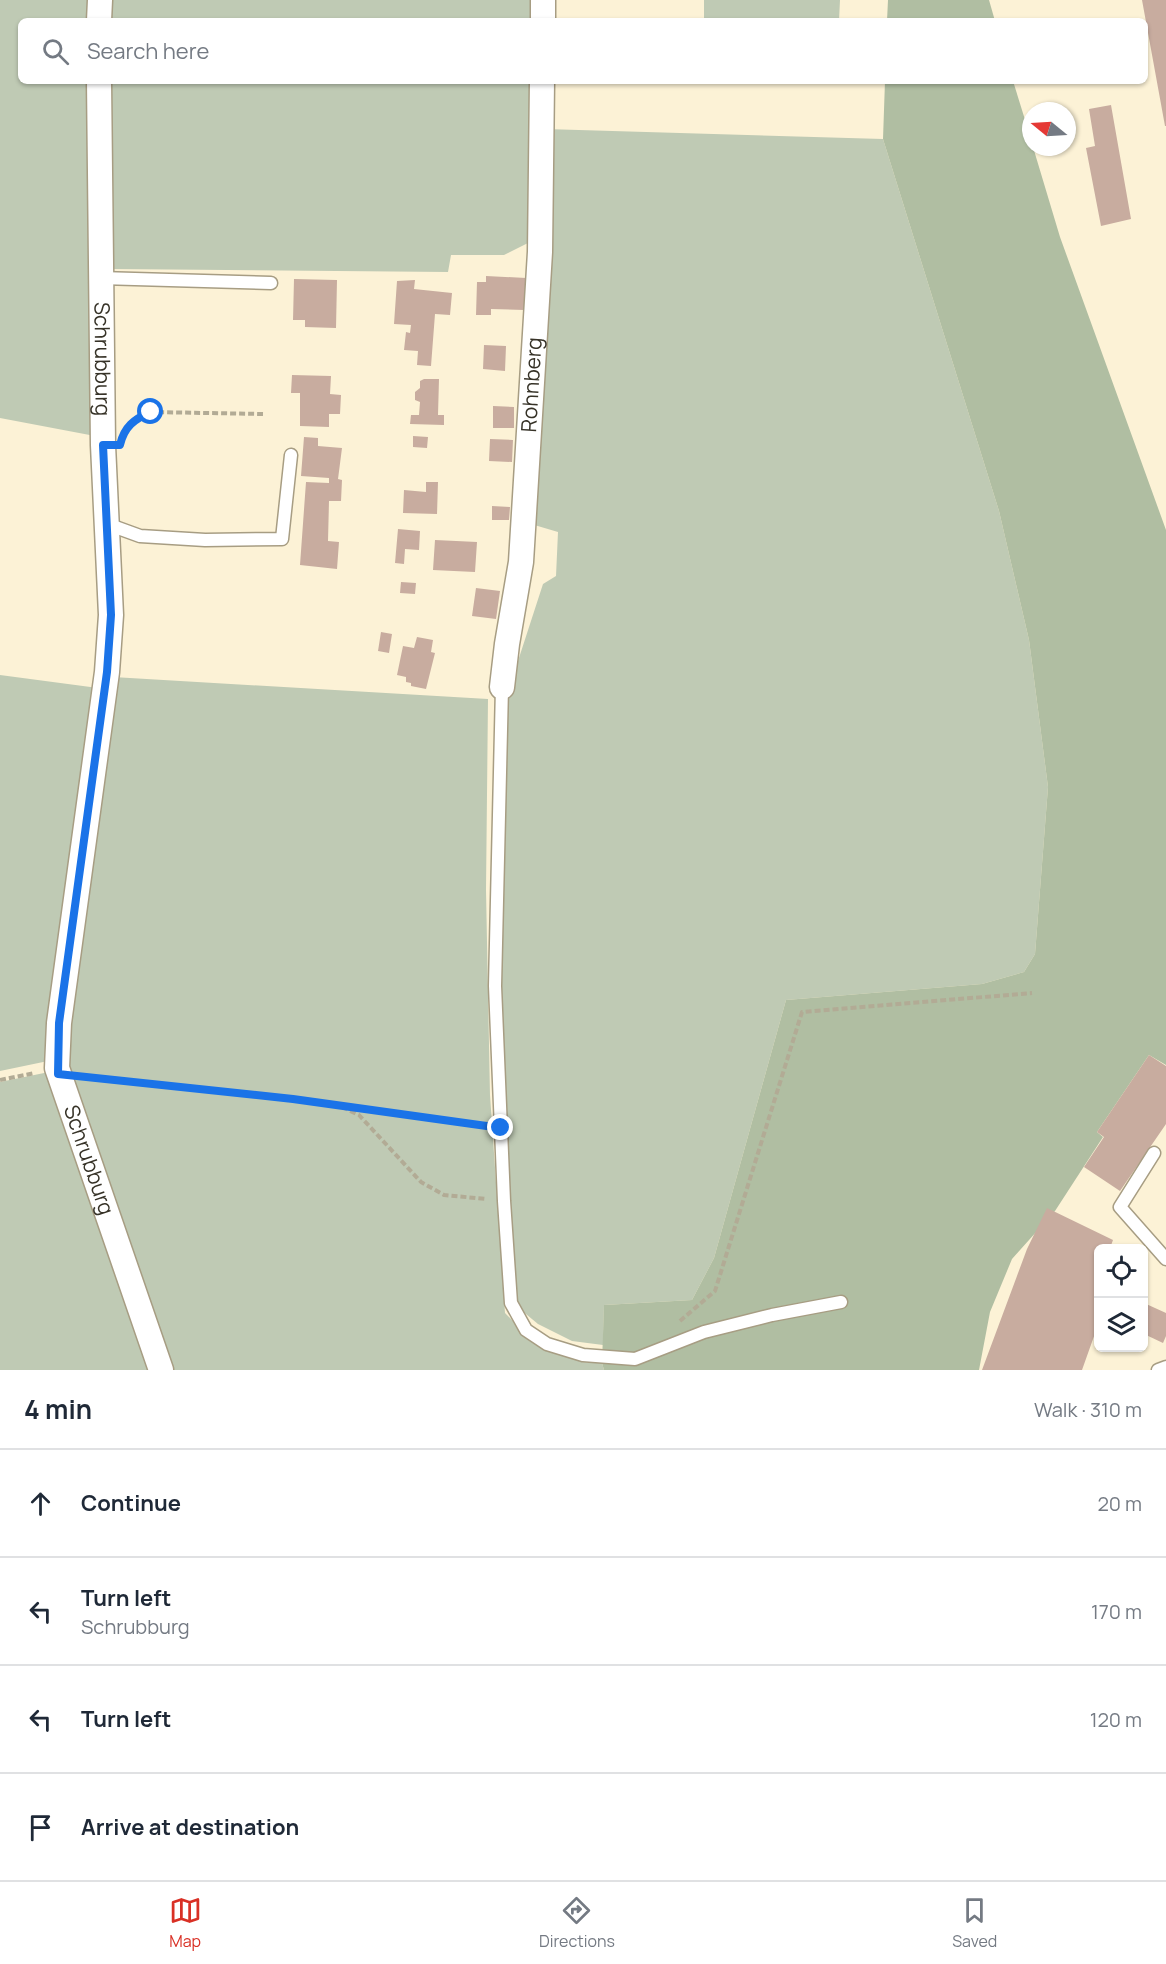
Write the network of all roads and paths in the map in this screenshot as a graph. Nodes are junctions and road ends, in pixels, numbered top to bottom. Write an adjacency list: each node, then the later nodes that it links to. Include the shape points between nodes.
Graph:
1 (100, 0): 3 (street)
2 (543, 0): 4 (street)
3 (99, 18)
4 (543, 18)
5 (99, 84): 7 (street, Schrubburg)
6 (542, 84): 13 (street, Rohnberg, via 540,252 521,562)
7 (100, 278): 8 (lane); 10 (street, Schrubburg)
8 (271, 283)
9 (263, 414): 10 (path, via 151,412 127,427 120,445)
10 (103, 445): 12 (street, Schrubburg)
11 (291, 455): 12 (lane, via 282,539 140,536)
12 (107, 524): 15 (street, Schrubburg, via 111,615 107,672 59,1023)
13 (502, 687): 18 (lane, via 495,986)
14 (1032, 993): 23 (path, via 802,1012 715,1291)
15 (57, 1071): 16 (path); 17 (path); 25 (street, Schrubburg)
16 (0, 1080)
17 (339, 1106): 18 (path); 20 (path, via 359,1115 421,1182 444,1195)
18 (501, 1128): 20 (lane)
19 (1154, 1153): 21 (lane, via 1120,1207)
20 (504, 1201): 22 (lane, via 511,1303 526,1330 547,1344 583,1354 635,1359 704,1332)
21 (1166, 1259)
22 (842, 1302)
23 (680, 1321)
24 (1166, 1367): 26 (lane)
25 (161, 1370)
26 (1158, 1370)

